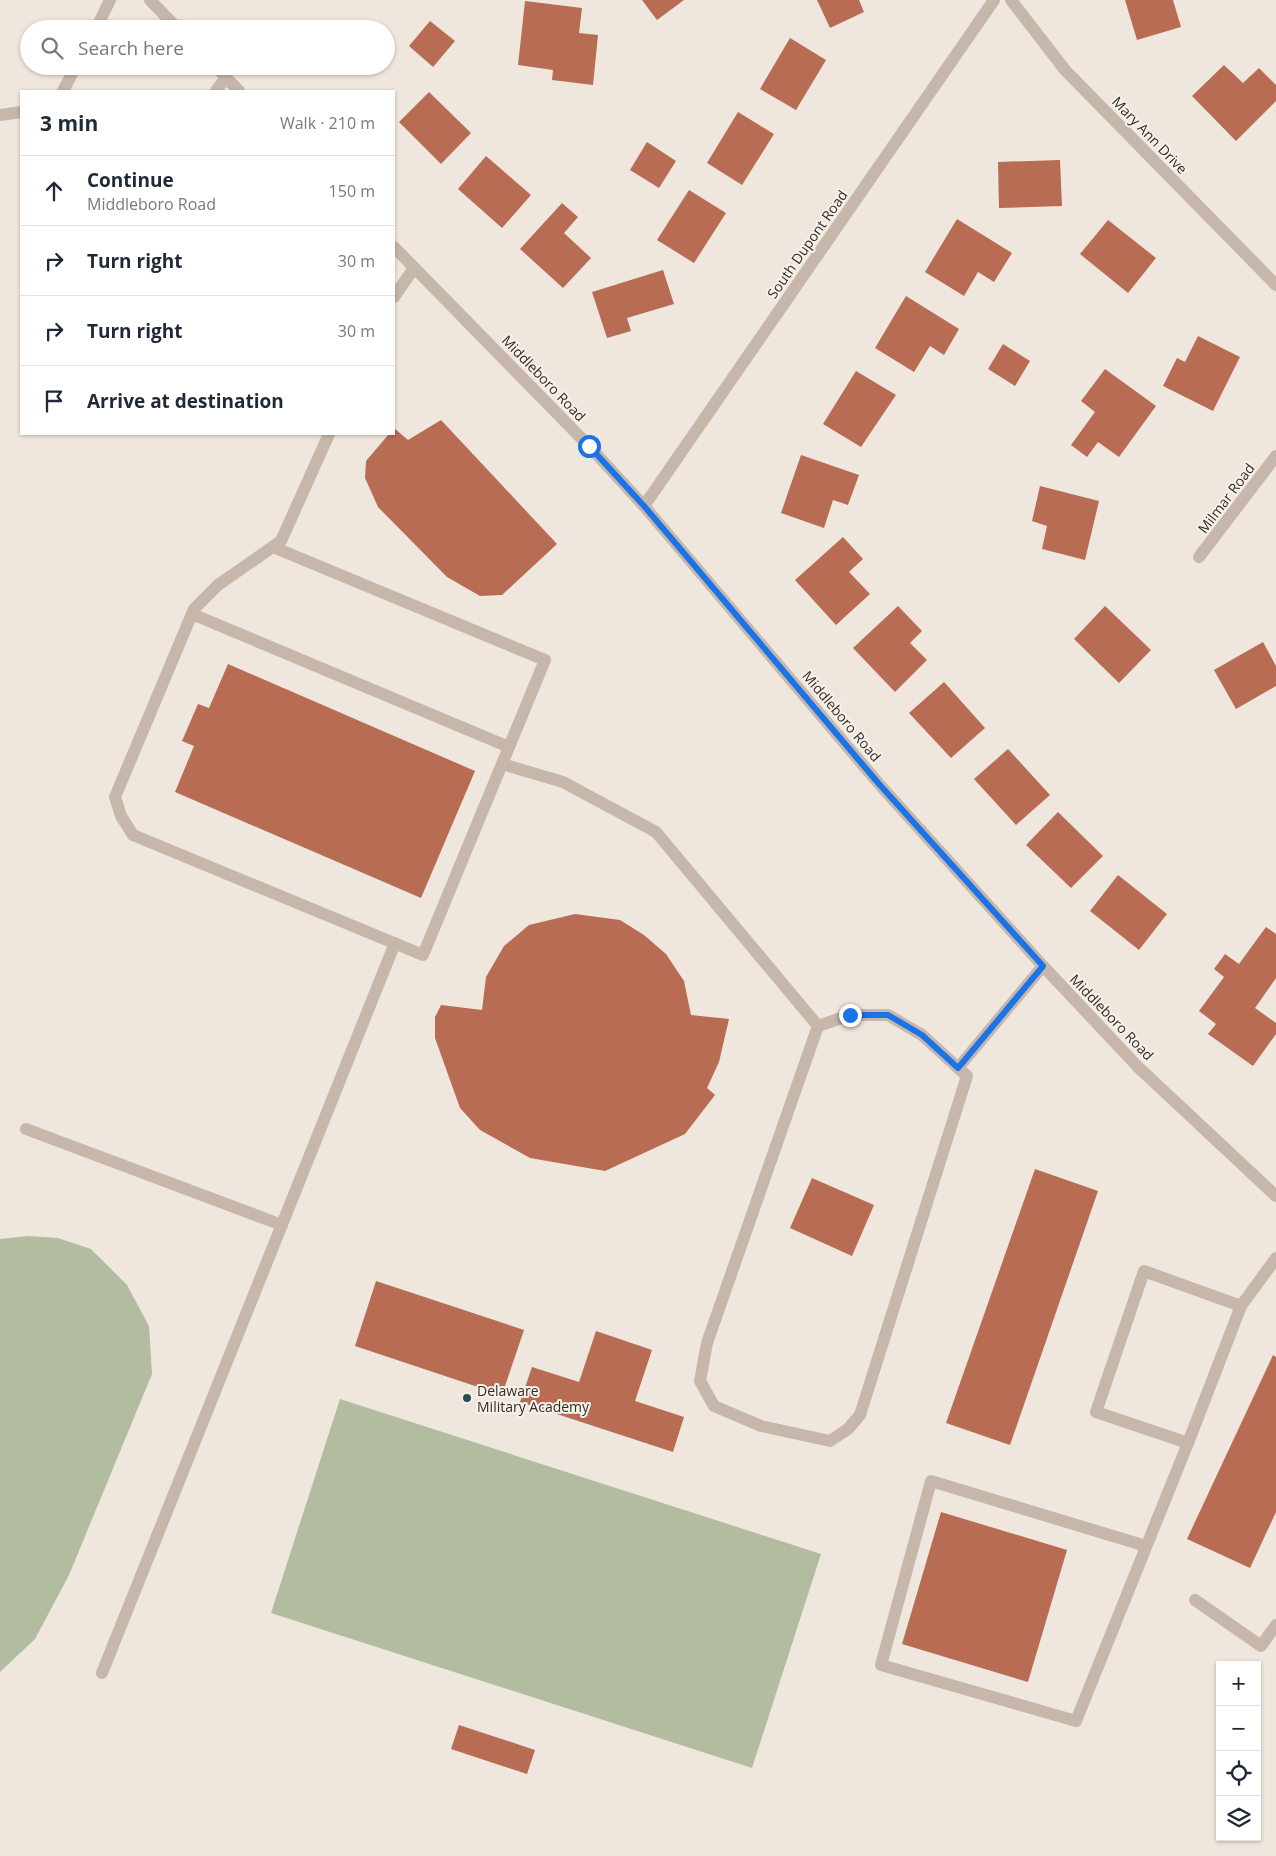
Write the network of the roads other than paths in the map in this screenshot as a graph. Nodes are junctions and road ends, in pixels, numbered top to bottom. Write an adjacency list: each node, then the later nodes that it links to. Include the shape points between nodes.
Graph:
1 (110, 0): 5 (street)
2 (150, 0): 6 (street)
3 (994, 0): 20 (street, South Dupont Road)
4 (1011, 0): 16 (street, Mary Ann Drive, via 1065,70)
5 (100, 20)
6 (169, 20)
7 (71, 75): 9 (street)
8 (226, 77): 10 (street); 11 (street)
9 (64, 90)
10 (217, 90)
11 (238, 90)
12 (20, 112): 13 (street)
13 (0, 115)
14 (395, 248): 15 (street, Middleboro Road)
15 (414, 268): 17 (street); 20 (street, Middleboro Road)
16 (1276, 285)
17 (395, 296)
18 (329, 435): 21 (street, via 282,542)
19 (1276, 456): 22 (street, Milmar Road)
20 (644, 506): 27 (street, Middleboro Road, via 879,784)
21 (273, 547): 23 (street, via 218,586); 24 (street, via 546,660)
22 (1199, 557)
23 (192, 614): 24 (street); 26 (street, via 115,797 121,816 133,835)
24 (509, 747): 25 (street)
25 (502, 764): 26 (street, via 423,955); 28 (street, via 563,782 656,832)
26 (395, 943): 32 (street)
27 (1043, 966): 29 (street); 31 (street, Middleboro Road, via 1138,1067)
28 (818, 1026): 29 (street, via 850,1015 888,1015 922,1035); 29 (street, via 707,1343 700,1381 714,1406 761,1426 830,1441 848,1429 860,1415 967,1076)
29 (958, 1068)
30 (26, 1130): 32 (street)
31 (1276, 1196)
32 (282, 1225): 39 (street)
33 (1276, 1258): 34 (street)
34 (1242, 1306): 35 (street); 35 (street, via 1144,1271 1096,1412)
35 (1188, 1443): 36 (street)
36 (1146, 1546): 36 (street, via 1076,1721 881,1665 931,1481)
37 (1195, 1600): 38 (street, via 1261,1646)
38 (1276, 1625)
39 (102, 1673)

